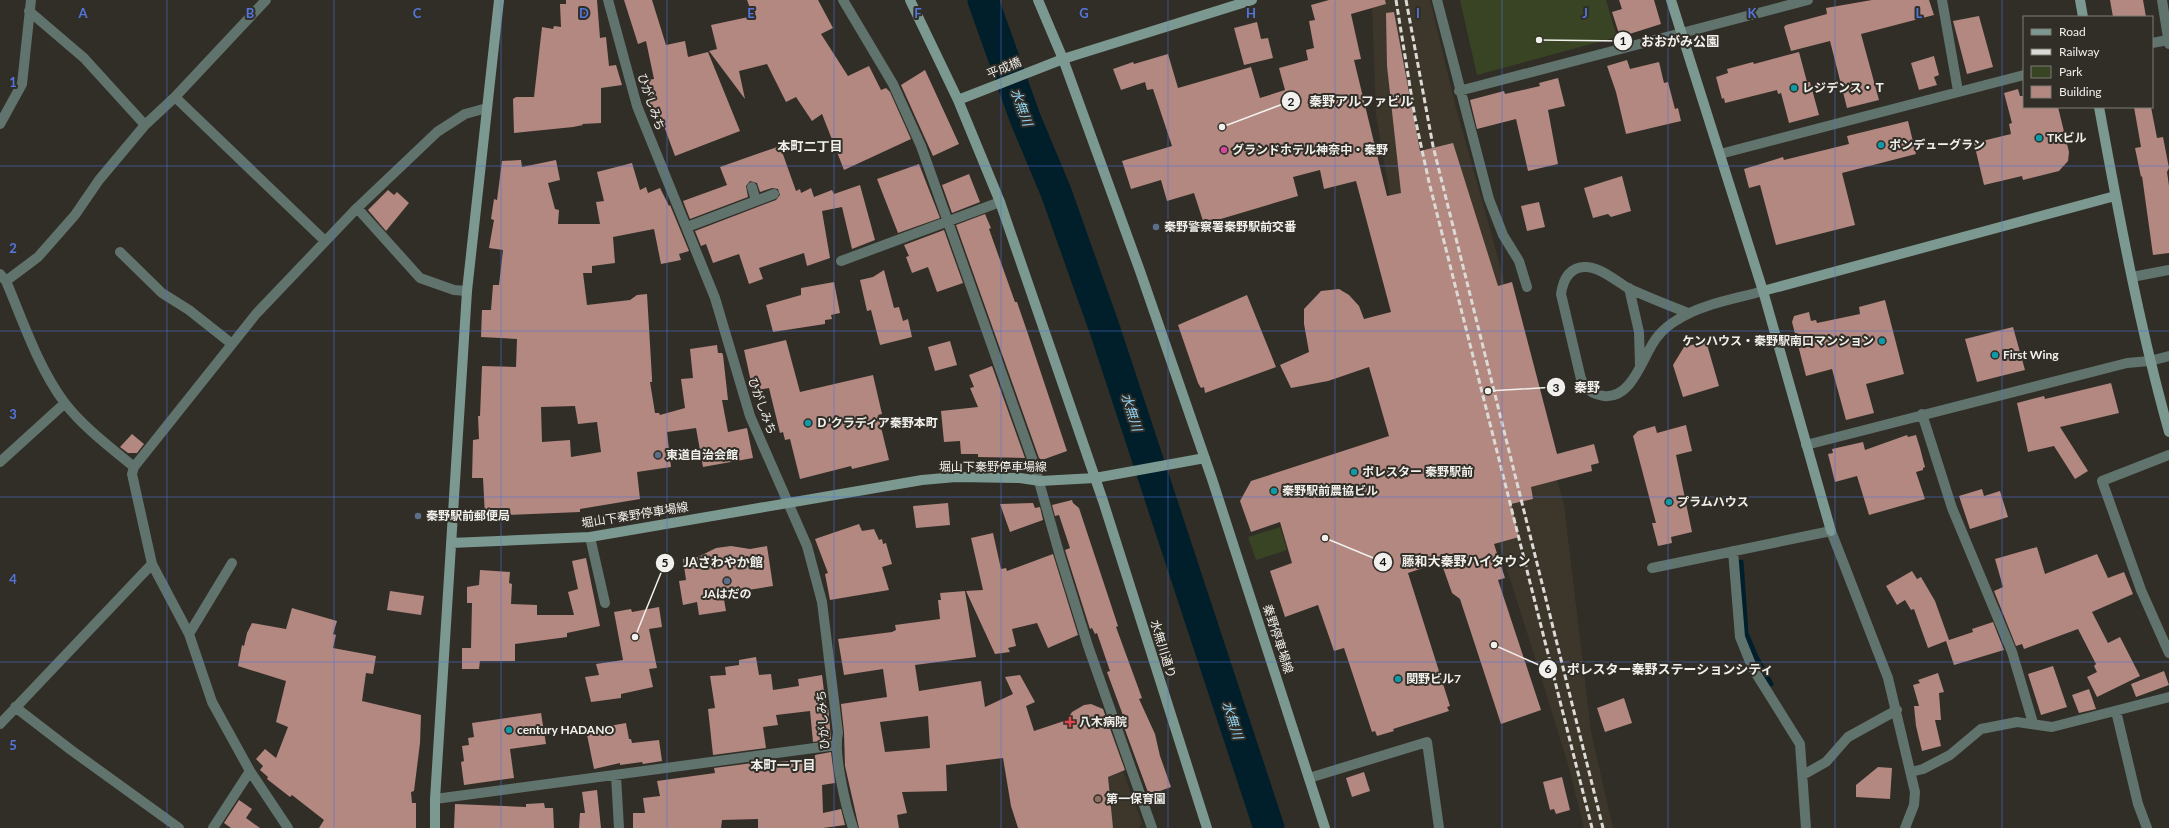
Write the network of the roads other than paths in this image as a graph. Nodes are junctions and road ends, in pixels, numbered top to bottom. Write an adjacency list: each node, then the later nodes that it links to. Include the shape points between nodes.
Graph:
1 (31, 0): 15 (street)
2 (266, 0): 24 (street)
3 (499, 0): 26 (street)
4 (608, 0): 38 (street, ひがしみち, via 637,106)
5 (843, 0): 37 (street, via 893,84 921,146)
6 (910, 0): 25 (street, 水無川通り)
7 (1038, 0): 20 (street, 秦野停車場線)
8 (1252, 0): 20 (street, 平成橋)
9 (1437, 0): 22 (street)
10 (1672, 0): 17 (street)
11 (1808, 0): 17 (street)
12 (1942, 0): 23 (street)
13 (2080, 0): 16 (street)
14 (2162, 0): 18 (street)
15 (29, 11): 28 (street, via 22,84); 29 (street, via 84,58)
16 (2083, 16)
17 (1681, 33): 22 (street); 30 (street)
18 (2169, 42): 19 (street)
19 (2153, 44)
20 (1063, 59): 25 (street, 平成橋); 59 (street, 秦野停車場線)
21 (2023, 75): 23 (street)
22 (1459, 91): 45 (street, via 1496,222 1519,261)
23 (1958, 91): 30 (street)
24 (174, 97): 29 (street); 39 (street)
25 (958, 100): 35 (street, 水無川通り)
26 (487, 108): 36 (street, via 465,114 437,132); 47 (street)
27 (2099, 108): 33 (street)
28 (0, 124)
29 (144, 125): 43 (street, via 99,180 75,215 38,257)
30 (1720, 154): 48 (street)
31 (752, 187): 34 (street)
32 (774, 194): 34 (street)
33 (2115, 196): 44 (street); 48 (street)
34 (756, 201): 38 (street)
35 (1000, 202): 37 (street); 62 (street, 水無川通り)
36 (357, 208): 39 (street); 47 (street, via 420,278 454,290)
37 (948, 220): 41 (street, via 944,224); 63 (street)
38 (687, 227): 64 (street, ひがしみち, via 715,298 750,416)
39 (325, 241): 50 (street, via 256,314)
40 (120, 252): 50 (street, via 162,293 189,310)
41 (841, 261)
42 (2169, 270): 44 (street)
43 (3, 277): 54 (street, via 46,372)
44 (2132, 277): 52 (street)
45 (1527, 286)
46 (1629, 288): 49 (street); 53 (street, via 1639,332); 53 (street, via 1585,266 1574,269 1567,276 1562,283 1561,294 1581,379 1588,391 1608,396 1618,393 1629,384)
47 (467, 291): 67 (street)
48 (1763, 291): 49 (street); 57 (street)
49 (1688, 312): 53 (street, via 1658,336)
50 (232, 344): 61 (street)
51 (2169, 356): 52 (street)
52 (2150, 361): 55 (street, via 2127,363); 56 (street)
53 (1640, 365)
54 (65, 403): 60 (street); 61 (street)
55 (1922, 414): 57 (street); 79 (street, via 1952,508 2012,652)
56 (2169, 432)
57 (1806, 445): 65 (street)
58 (2169, 455): 74 (street, via 2102,481 2141,590)
59 (1205, 458): 62 (street, 堀山下秦野停車場線); 86 (street, 秦野停車場線)
60 (0, 462)
61 (134, 467): 70 (street, via 132,474 135,492)
62 (1094, 478): 63 (street, 堀山下秦野停車場線); 95 (street, 水無川通り)
63 (1040, 481): 64 (street, 堀山下秦野停車場線, via 1020,478 956,477 922,480); 94 (street, via 1086,638)
64 (788, 503): 66 (street, 堀山下秦野停車場線); 81 (street, ひがしみち, via 807,546 822,602 838,733)
65 (1831, 532): 68 (street); 77 (street, via 1888,678)
66 (590, 537): 67 (street, 堀山下秦野停車場線); 72 (street)
67 (451, 543): 87 (street)
68 (1733, 551): 71 (street); 84 (street, via 1740,637 1752,667 1800,744)
69 (232, 563): 73 (street)
70 (152, 564): 73 (street); 76 (street)
71 (1652, 568)
72 (605, 603)
73 (189, 634): 82 (street, via 212,702)
74 (2169, 653)
75 (2169, 697): 78 (street)
76 (15, 707): 80 (street); 88 (street)
77 (1896, 710): 83 (street); 84 (street, via 1848,737 1826,762)
78 (2116, 711): 79 (street, via 2052,727); 100 (street, via 2138,804)
79 (2033, 723): 83 (street, via 2016,722 1981,729 1950,756)
80 (0, 724)
81 (837, 746): 85 (street); 93 (street, ひがしみち, via 847,812)
82 (250, 771): 89 (street); 90 (street)
83 (1911, 772): 99 (street, via 1915,792 1914,805)
84 (1803, 775): 98 (street)
85 (616, 776): 87 (street); 92 (street)
86 (1309, 778): 96 (street, 秦野停車場線); 97 (street, via 1427,742)
87 (435, 799): 91 (street)
88 (179, 828)
89 (213, 828)
90 (288, 828)
91 (435, 828)
92 (619, 828)
93 (853, 828)
94 (1152, 828)
95 (1207, 828)
96 (1325, 828)
97 (1439, 828)
98 (1806, 828)
99 (1906, 828)
100 (2147, 828)

